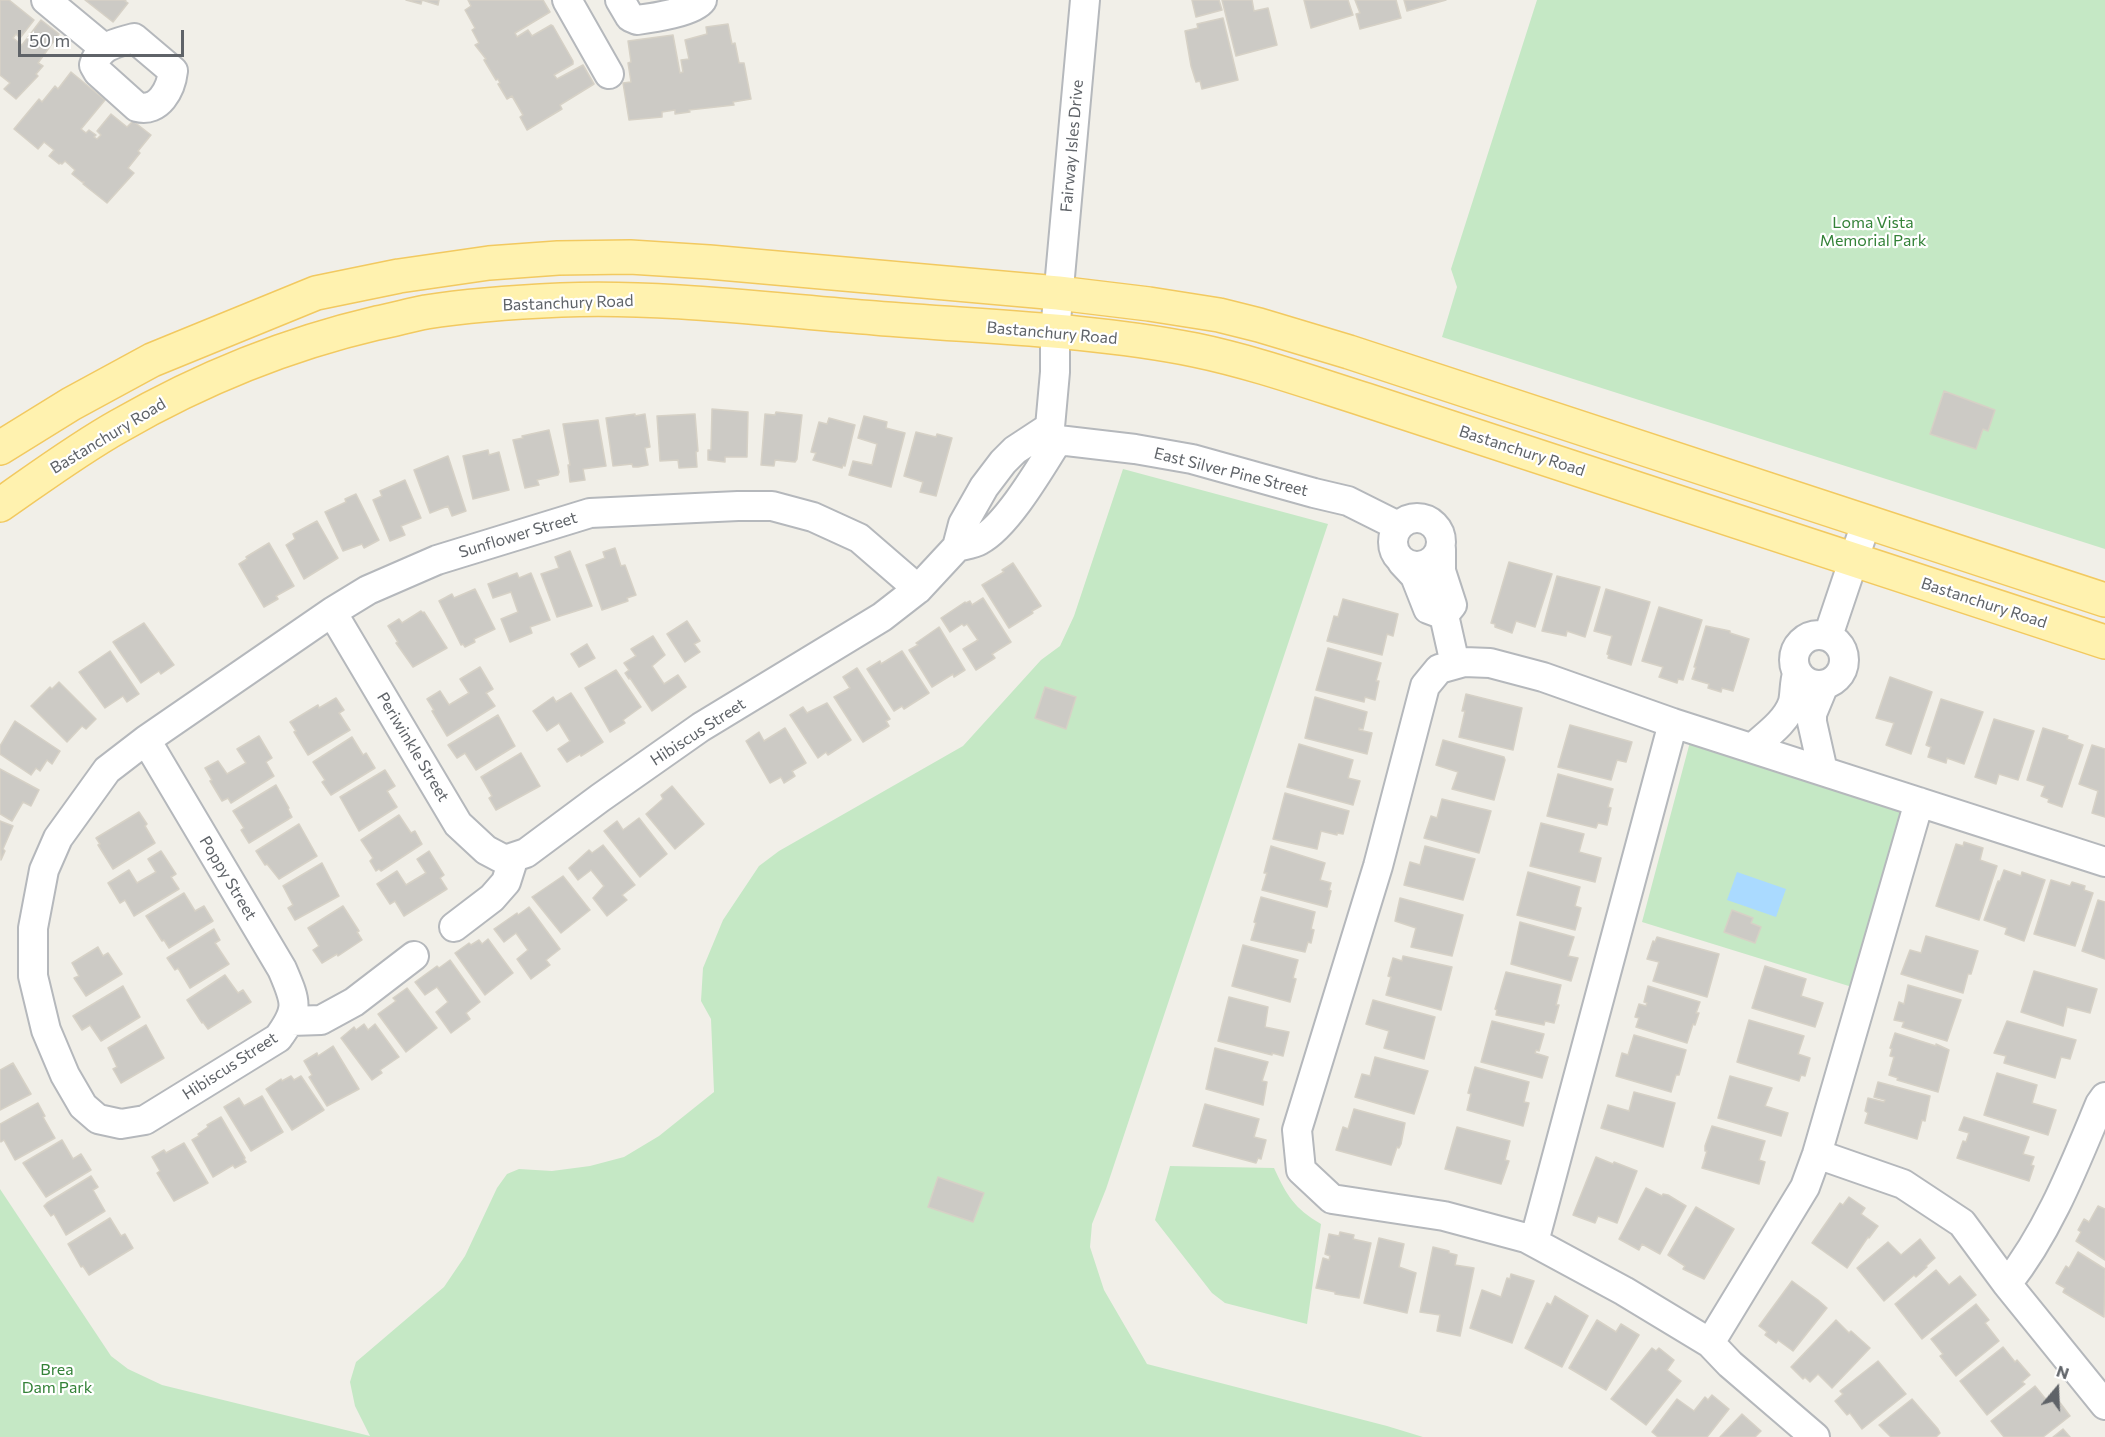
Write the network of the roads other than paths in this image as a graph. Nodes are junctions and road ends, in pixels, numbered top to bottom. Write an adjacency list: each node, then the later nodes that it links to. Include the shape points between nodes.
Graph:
1 (46, 0): 6 (street)
2 (620, 0): 3 (street, via 637,20 688,9)
3 (702, 0)
4 (1085, 0): 8 (street, Fairway Isles Drive)
5 (575, 3): 7 (street)
6 (104, 48)
7 (609, 74)
8 (1058, 293): 9 (street, Fairway Isles Drive); 11 (main road, via 630,257 489,263 399,276 316,293 152,360); 15 (main road, via 1149,304 1259,325)
9 (1055, 332): 10 (street, Fairway Isles Drive); 13 (main road, Bastanchury Road, via 629,301 562,300 424,312 355,328 222,375 117,427); 19 (main road, Bastanchury Road, via 1195,351 1266,369)
10 (1054, 434): 12 (street, Hibiscus Street, via 1015,450); 14 (street, Hibiscus Street, via 1030,485); 16 (street, East Silver Pine Street, via 1192,459 1348,501)
11 (0, 448)
12 (984, 487): 14 (street, via 998,507); 17 (street, Hibiscus Street, via 963,524)
13 (0, 505)
14 (1011, 509): 17 (street, Hibiscus Street, via 991,533)
15 (1866, 522): 19 (street); 22 (main road)
16 (1398, 526): 18 (street, via 1414,517 1425,518 1439,530); 20 (street, via 1392,542)
17 (957, 547): 21 (street, Hibiscus Street)
18 (1441, 549): 20 (street, via 1428,564 1410,565); 24 (street, via 1441,571 1452,605)
19 (1854, 560): 25 (street); 26 (main road, Bastanchury Road)
20 (1402, 561): 24 (street, via 1415,576 1428,609)
21 (918, 589): 23 (street, Sunflower Street, via 859,538 813,517 772,506 738,506 590,513 437,560 368,590); 35 (street, Hibiscus Street, via 872,623 701,727 526,853)
22 (2105, 600)
23 (333, 612): 31 (street, Sunflower Street); 35 (street, Periwinkle Street, via 458,824 486,850 505,860)
24 (1444, 615): 27 (street)
25 (1828, 636): 28 (street, via 1812,635 1796,648 1793,663); 29 (street, via 1841,647 1844,666 1838,677)
26 (2105, 642)
27 (1455, 664): 30 (street, via 1490,663 1543,677); 43 (street, via 1439,669 1425,686 1377,866 1297,1130 1301,1170 1332,1199 1443,1215)
28 (1797, 674): 29 (street, via 1810,684); 32 (street, via 1792,702 1780,723)
29 (1824, 685): 33 (street, via 1812,714)
30 (1673, 723): 32 (street); 43 (street)
31 (146, 740): 39 (street, Poppy Street, via 282,969 295,999); 41 (street, Sunflower Street, via 107,770 58,838 44,870 33,928 33,976 46,1030 64,1075 83,1106)
32 (1752, 748): 33 (street)
33 (1823, 771): 34 (street)
34 (1919, 802): 36 (street); 42 (street)
35 (514, 857): 37 (street, via 506,882)
36 (2105, 862)
37 (454, 927)
38 (414, 956): 39 (street, Hibiscus Street, via 346,1007 321,1020)
39 (291, 1021): 41 (street, Hibiscus Street, via 278,1038 145,1120 121,1124)
40 (2105, 1096): 44 (street, via 2066,1185 2024,1262)
41 (98, 1119)
42 (1817, 1154): 44 (street, via 1904,1184 1962,1223); 45 (street, via 1805,1187)
43 (1534, 1242): 45 (street)
44 (2007, 1284): 46 (street)
45 (1710, 1343): 47 (street)
46 (2105, 1405)
47 (1815, 1437)

